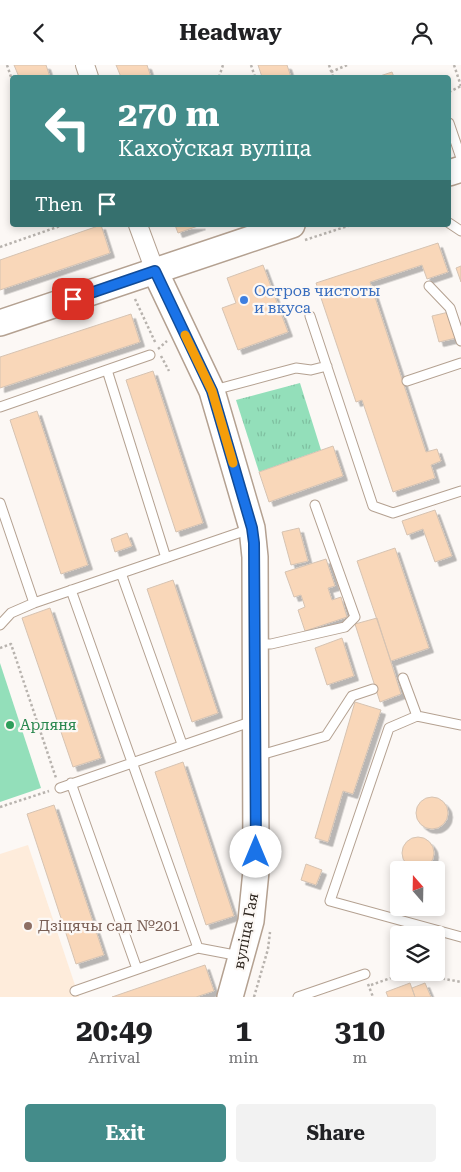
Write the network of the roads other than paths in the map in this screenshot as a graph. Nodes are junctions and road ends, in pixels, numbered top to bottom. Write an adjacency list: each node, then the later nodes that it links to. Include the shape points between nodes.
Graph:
1 (451, 129): 2 (lane)
2 (461, 158)
3 (139, 227): 5 (street, вуліца Гая)
4 (286, 227): 5 (street)
5 (155, 271): 8 (street); 15 (street, вуліца Гая)
6 (429, 286): 9 (lane, via 450,308)
7 (310, 316): 12 (lane)
8 (0, 323)
9 (461, 341)
10 (150, 355): 13 (lane)
11 (461, 363): 14 (lane)
12 (327, 366): 15 (lane, via 311,370 296,368); 17 (lane, via 373,505 394,513)
13 (107, 370): 16 (lane); 21 (lane)
14 (407, 381)
15 (212, 391): 20 (street, вуліца Гая)
16 (0, 407)
17 (461, 491)
18 (0, 503): 24 (lane)
19 (315, 505): 26 (lane, via 355,617 345,627 271,644)
20 (252, 528): 21 (lane); 26 (street, вуліца Гая)
21 (166, 558): 22 (lane)
22 (121, 573): 23 (lane); 32 (lane)
23 (71, 590): 24 (lane); 34 (lane)
24 (34, 603): 25 (lane, via 11,613)
25 (0, 625)
26 (256, 644): 30 (street, вуліца Гая)
27 (403, 678): 29 (lane)
28 (373, 689): 33 (lane, via 352,697 326,736)
29 (417, 716): 31 (lane); 37 (lane, via 389,727 330,901)
30 (256, 721): 32 (lane); 33 (street, вуліца Гая)
31 (461, 725)
32 (182, 744): 34 (lane)
33 (257, 757): 39 (street, вуліца Гая, via 256,871 251,921)
34 (132, 762): 35 (lane); 38 (lane)
35 (71, 783): 36 (lane); 40 (lane)
36 (60, 787)
37 (461, 937)
38 (198, 949): 39 (lane); 40 (lane)
39 (243, 956): 43 (street, вуліца Гая)
40 (137, 969): 42 (lane)
41 (365, 974): 44 (lane)
42 (75, 991)
43 (230, 997)
44 (298, 997)

